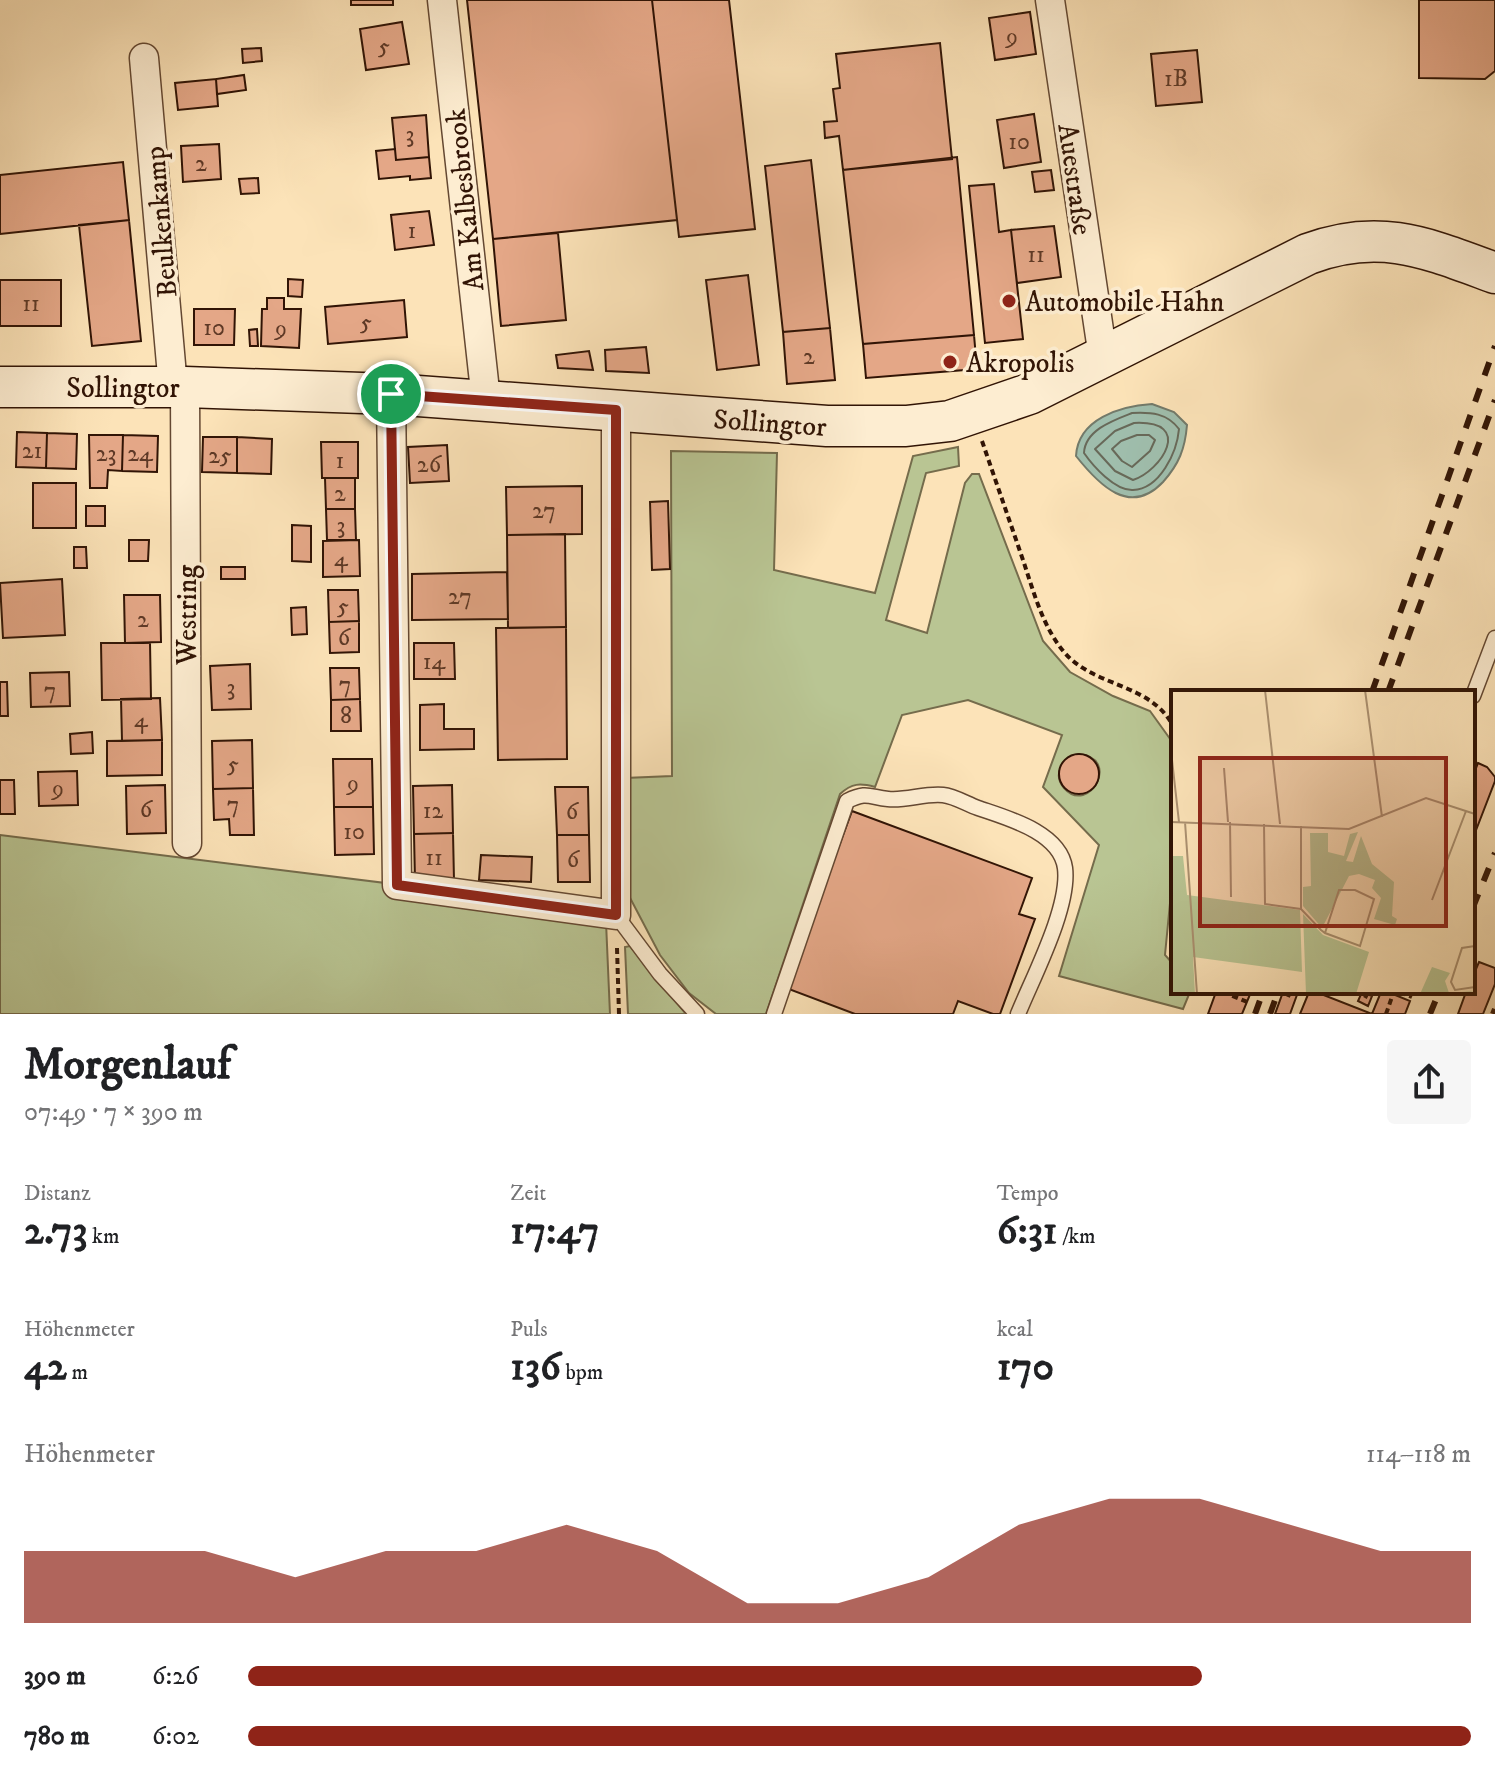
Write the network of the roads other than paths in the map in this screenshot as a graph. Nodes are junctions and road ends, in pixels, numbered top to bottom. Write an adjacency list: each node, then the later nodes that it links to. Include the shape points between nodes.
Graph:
1 (442, 0): 9 (street, Am Kalbesbrook)
2 (1050, 0): 5 (street, Auestraße)
3 (144, 58): 7 (street, Beulkenkamp)
4 (1495, 273): 5 (main road, Sollingtor, via 1417,245 1374,240 1340,244 1308,254)
5 (1103, 357): 10 (main road, Sollingtor, via 980,412 906,426 827,426)
6 (0, 387): 7 (main road, Sollingtor)
7 (179, 387): 8 (main road, Sollingtor); 13 (street, Westring)
8 (391, 394): 9 (main road, Sollingtor); 14 (street, via 397,885)
9 (486, 400): 10 (main road, Sollingtor)
10 (616, 410): 14 (street)
11 (1495, 638): 12 (lane)
12 (1475, 691)
13 (187, 843)
14 (616, 915): 15 (lane)
15 (697, 1014)
16 (774, 1014): 17 (lane, via 847,801 873,794 887,799 944,795 1020,823 1059,851 1065,866 1062,905)
17 (1018, 1014)

